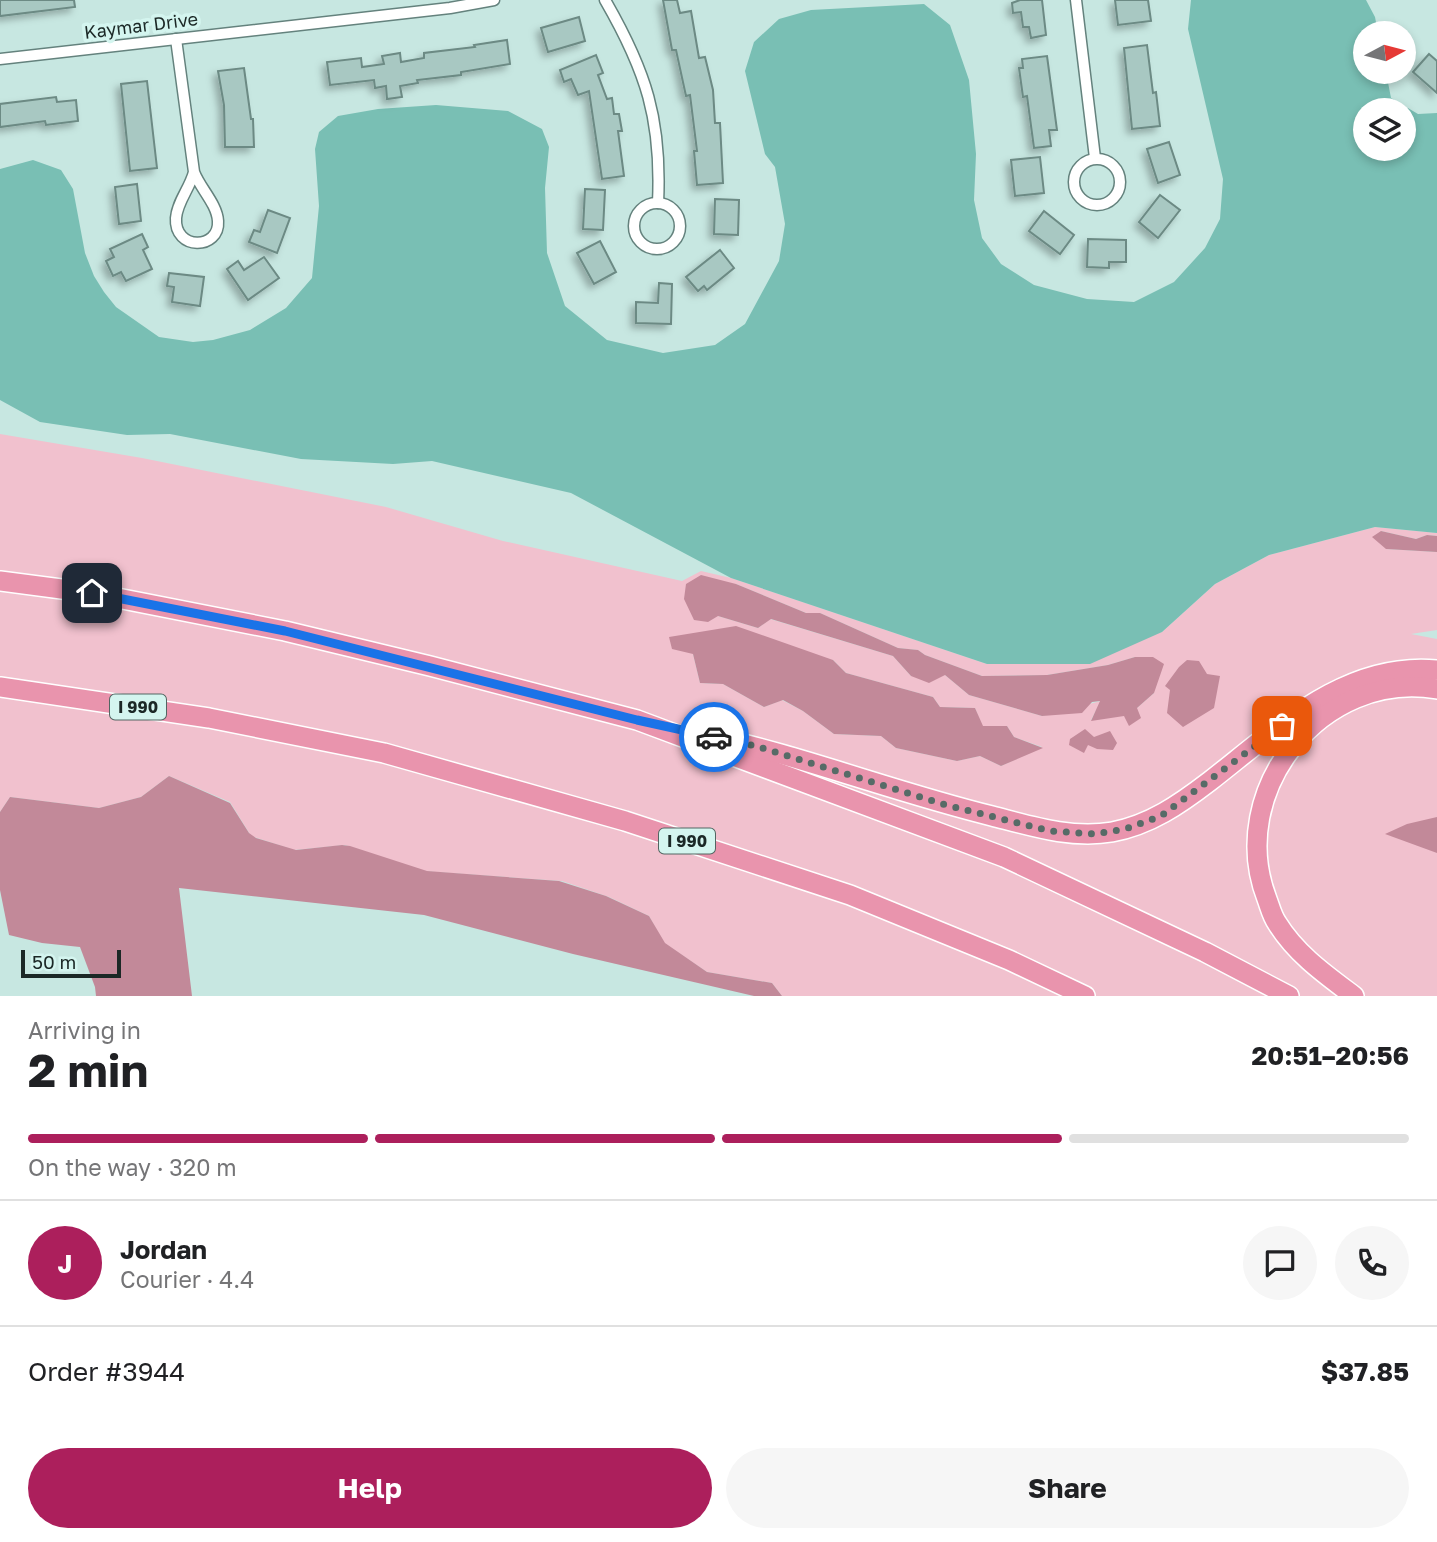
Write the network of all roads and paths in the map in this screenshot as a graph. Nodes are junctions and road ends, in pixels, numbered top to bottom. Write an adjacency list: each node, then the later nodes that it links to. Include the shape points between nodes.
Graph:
1 (494, 0): 4 (street, Kaymar Drive)
2 (605, 0): 8 (street, via 628,40 650,97 660,158)
3 (1076, 0): 6 (street)
4 (176, 39): 5 (street, Kaymar Drive); 7 (street)
5 (0, 59)
6 (1095, 158): 6 (street, via 1079,168 1074,183 1080,197 1101,205 1115,197 1121,182 1110,162)
7 (194, 172): 7 (street, via 218,218 216,232 199,243 185,240 176,222)
8 (658, 203): 8 (street, via 639,212 634,227 640,242 653,249 675,242 680,227 676,212)
9 (0, 581): 13 (highway, via 92,593 285,631)
10 (1437, 670): 13 (highway, via 1366,677 1323,696 1161,816 1094,834 1037,828 756,746)
11 (0, 687): 14 (highway, I 990, via 209,718 384,753 598,813 850,895)
12 (1437, 690): 16 (highway, via 1401,688 1371,693 1332,711 1293,744 1272,776 1261,807 1255,838 1259,879 1276,922 1301,954)
13 (637, 720): 15 (highway, via 1004,857)
14 (1085, 996)
15 (1289, 996)
16 (1354, 996)

